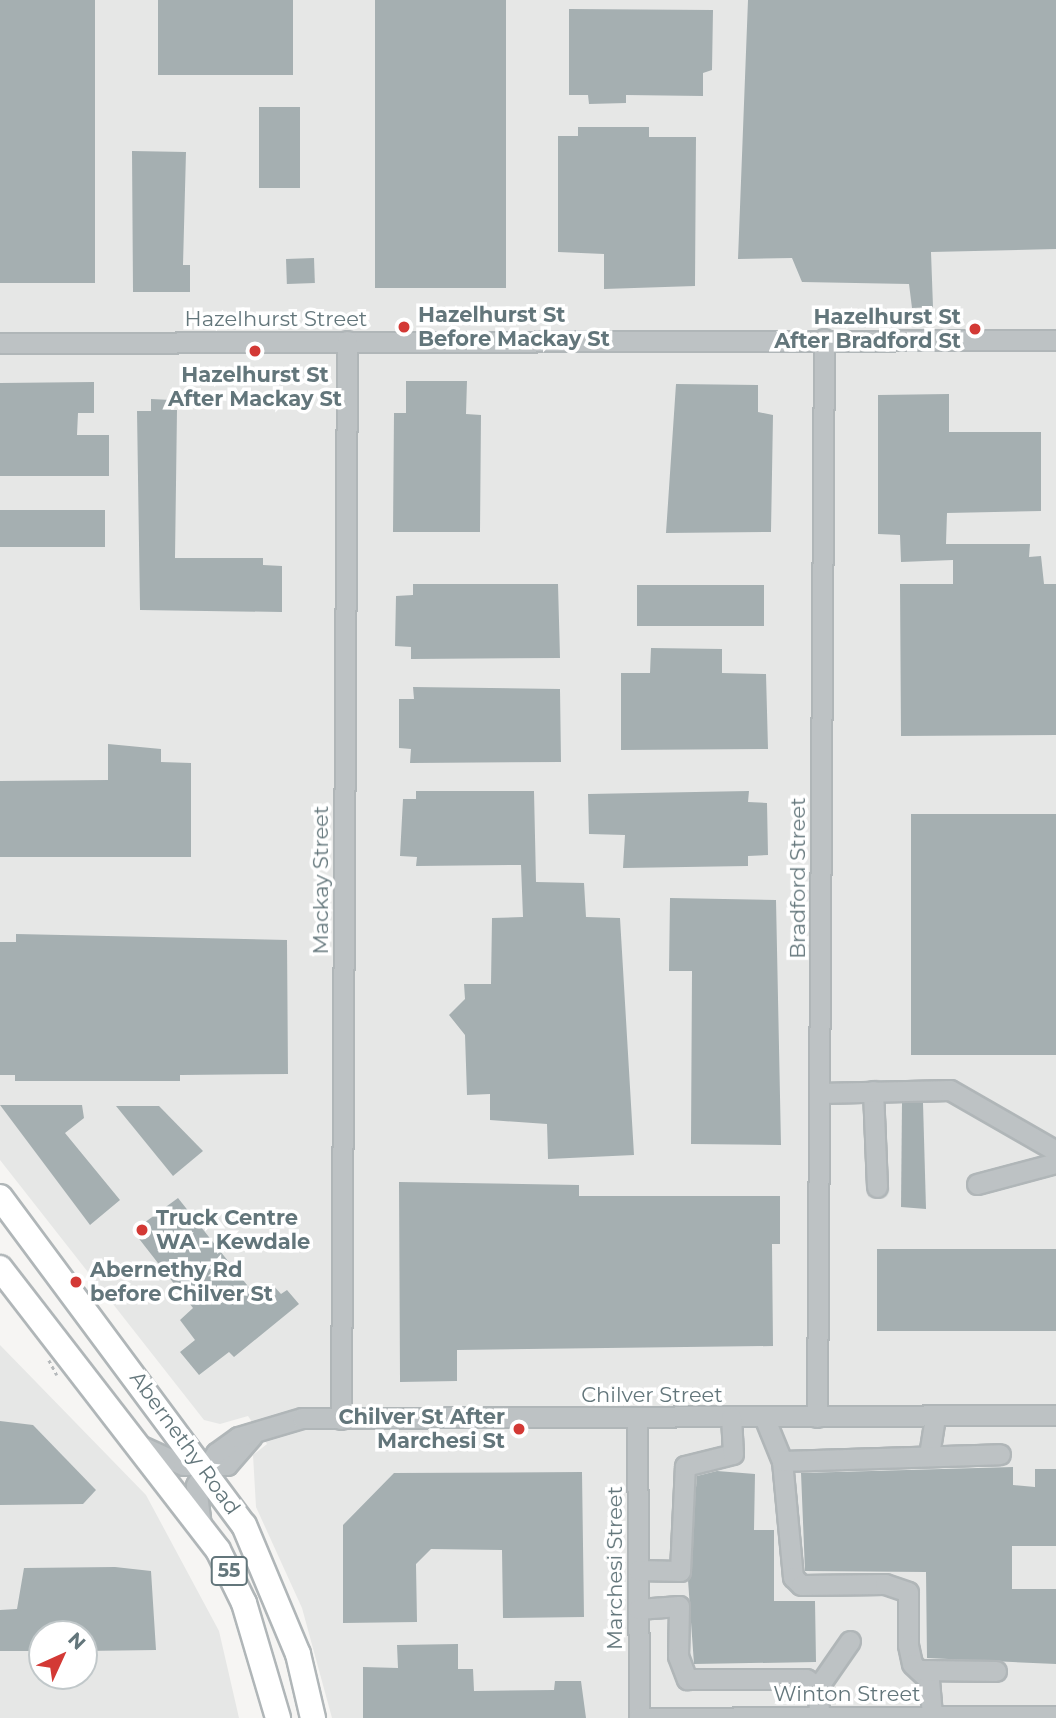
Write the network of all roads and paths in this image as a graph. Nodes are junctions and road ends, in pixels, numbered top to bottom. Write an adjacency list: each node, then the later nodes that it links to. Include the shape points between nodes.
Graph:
1 (824, 339): 2 (street, Hazelhurst Street); 3 (street, Hazelhurst Street); 6 (street, Bradford Street)
2 (1056, 340)
3 (347, 341): 4 (street, Hazelhurst Street); 21 (street, Mackay Street)
4 (0, 343)
5 (873, 1090): 6 (street); 7 (street, via 950,1090); 10 (street)
6 (819, 1093): 20 (street, Bradford Street)
7 (1056, 1151)
8 (1056, 1163): 9 (street)
9 (977, 1184)
10 (877, 1187)
11 (0, 1197): 13 (main road, Abernethy Road / 55)
12 (0, 1268): 14 (main road, Abernethy Road / 55)
13 (114, 1345): 14 (main road, via 119,1381); 26 (main road, Abernethy Road / 55)
14 (108, 1402): 22 (main road, Abernethy Road / 55)
15 (1056, 1415): 16 (street, Chilver Street)
16 (935, 1416): 20 (street, Chilver Street); 24 (street)
17 (637, 1417): 18 (street, Chilver Street); 21 (street, Chilver Street); 28 (street, Marchesi Street)
18 (731, 1417): 19 (street, Chilver Street); 28 (street, via 733,1454 684,1466 680,1571)
19 (764, 1417): 20 (street, Chilver Street); 25 (street, via 772,1449)
20 (817, 1417)
21 (341, 1419): 26 (street, Chilver Street, via 285,1421 252,1436 227,1465)
22 (139, 1444): 26 (street, Chilver Street, via 169,1461); 27 (main road, Abernethy Road / 55)
23 (1000, 1454): 24 (street)
24 (929, 1455): 25 (street)
25 (782, 1461): 31 (street, via 793,1577 801,1585 885,1584 908,1592 908,1646 912,1664)
26 (204, 1466): 27 (street, via 196,1485); 38 (main road, Abernethy Road / 55, via 262,1559 298,1654)
27 (201, 1527): 37 (main road, Abernethy Road / 55, via 244,1603)
28 (638, 1570): 29 (street, Marchesi Street)
29 (638, 1609): 33 (street, via 679,1606 678,1656 687,1679 806,1679); 39 (street, Marchesi Street)
30 (849, 1641): 33 (street)
31 (921, 1670): 32 (street); 36 (street, via 929,1680)
32 (996, 1671)
33 (818, 1687): 35 (street)
34 (1056, 1716): 36 (street, Winton Street)
35 (819, 1717): 36 (street, Winton Street); 39 (street, Winton Street)
36 (932, 1717)
37 (278, 1718)
38 (313, 1718)
39 (639, 1718)

